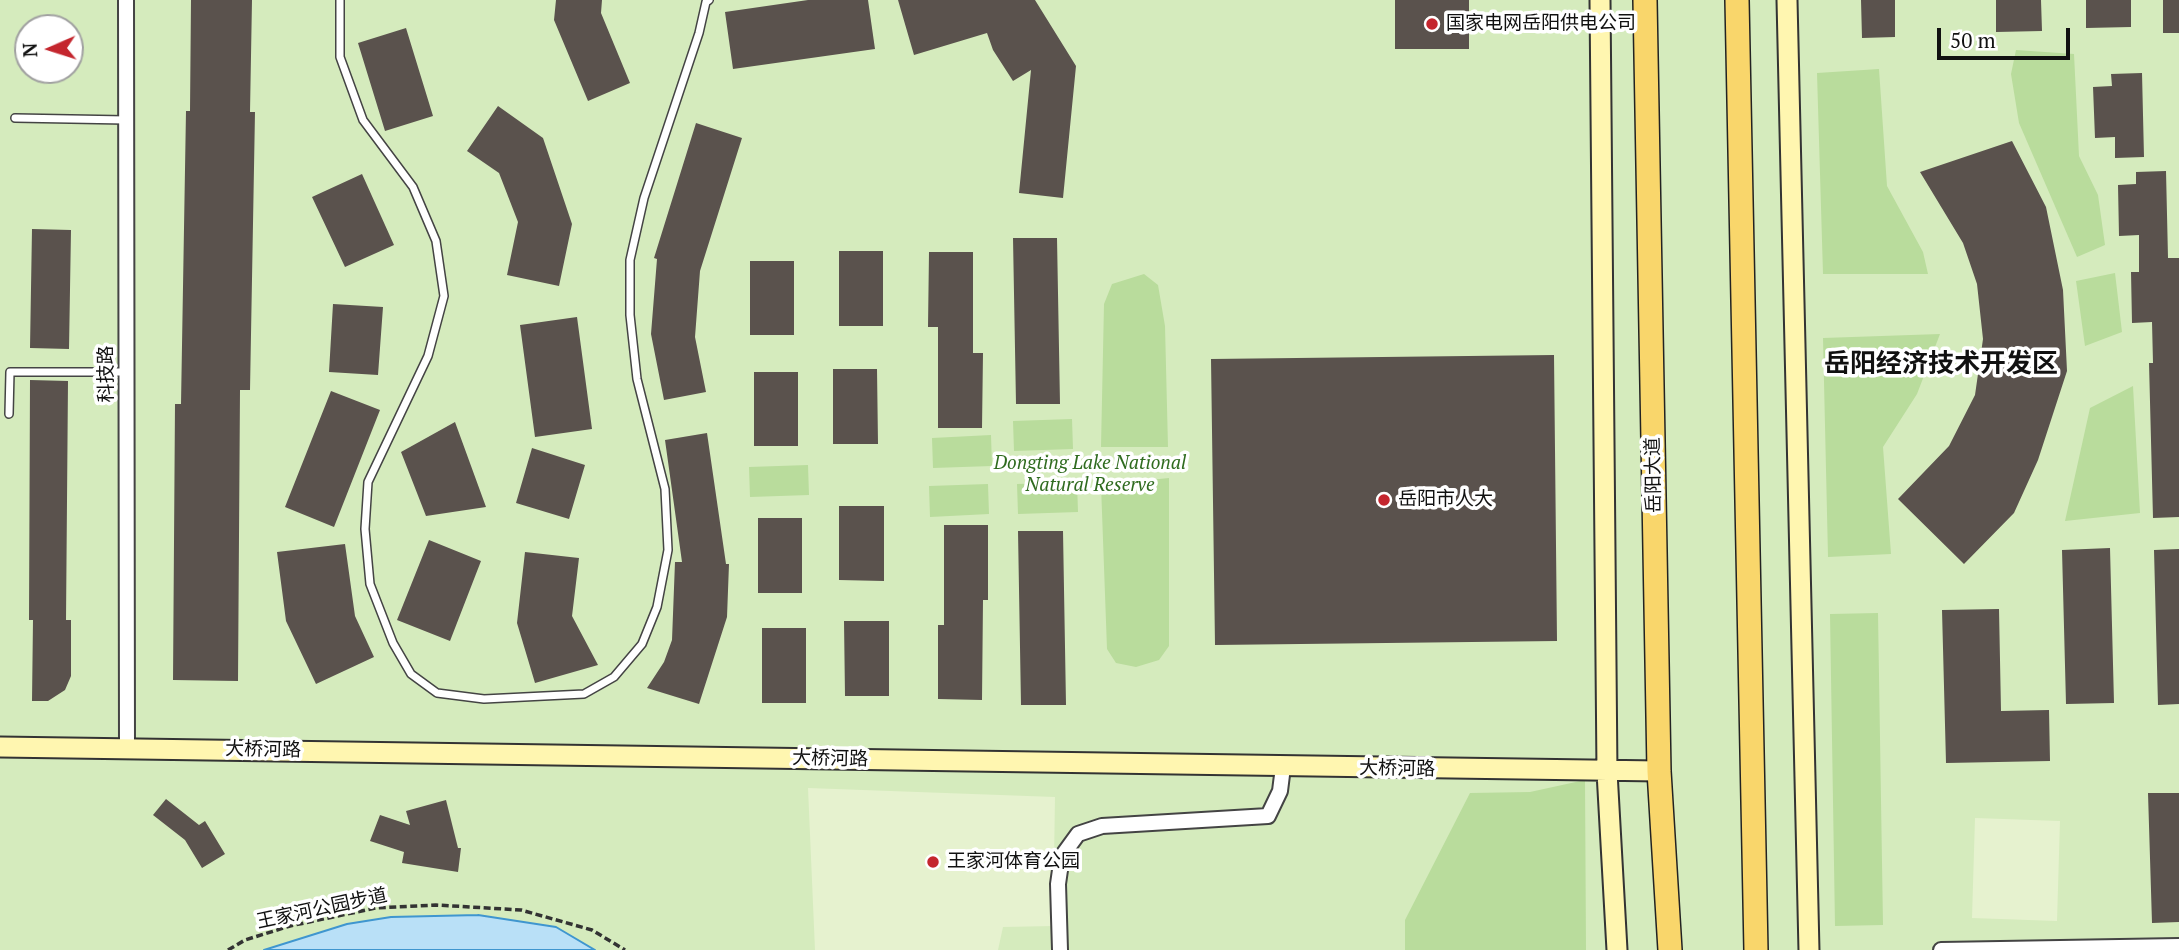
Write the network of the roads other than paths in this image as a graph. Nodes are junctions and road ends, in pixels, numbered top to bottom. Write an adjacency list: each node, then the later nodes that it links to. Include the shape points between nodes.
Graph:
1 (126, 0): 9 (street, 科技路)
2 (340, 0): 7 (lane, via 340,57 363,120 413,187 436,241 444,296 428,356 368,482 365,529 370,584 393,643 411,674 437,693 484,699 584,694 614,677 642,643 657,607 668,550 665,489 637,379 631,260 644,198)
3 (1600, 0): 16 (main road)
4 (1645, 0): 15 (main road, 岳阳大道)
5 (1737, 0): 21 (main road)
6 (1787, 0): 22 (main road)
7 (706, 1)
8 (15, 118): 9 (lane)
9 (126, 120): 10 (street, 科技路)
10 (126, 372): 11 (lane, via 10,372); 13 (street, 科技路)
11 (9, 414)
12 (0, 747): 13 (main road, 大桥河路)
13 (127, 747): 14 (main road, 大桥河路)
14 (1283, 767): 16 (main road, 大桥河路); 18 (street, via 1280,791 1268,816 1102,826 1078,834 1062,856)
15 (1659, 771): 16 (main road, 大桥河路); 20 (main road, 岳阳大道)
16 (1607, 772): 19 (main road)
17 (2179, 946): 23 (street)
18 (1060, 950)
19 (1617, 950)
20 (1671, 950)
21 (1756, 950)
22 (1809, 950)
23 (1941, 950)

